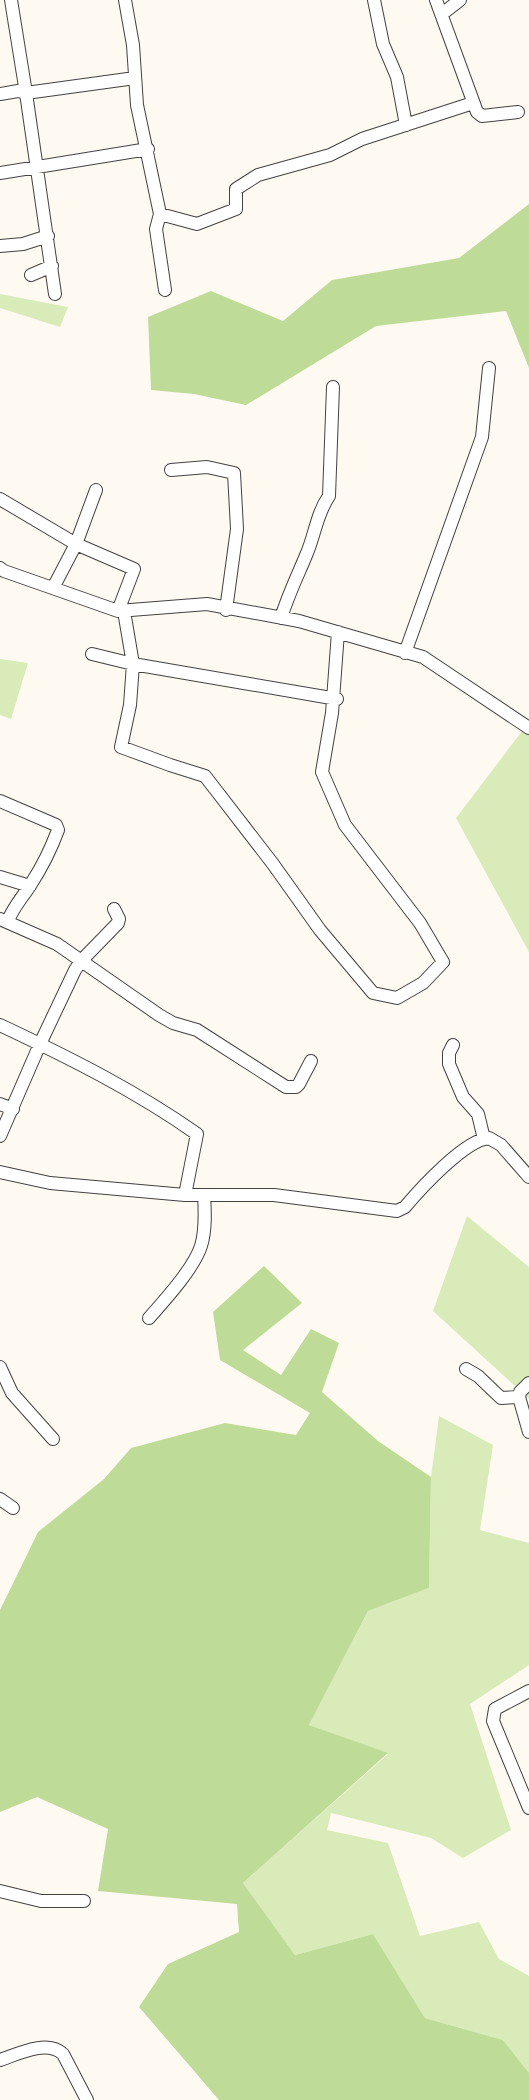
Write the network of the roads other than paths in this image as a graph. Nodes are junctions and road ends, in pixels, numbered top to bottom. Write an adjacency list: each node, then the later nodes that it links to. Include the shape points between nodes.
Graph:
1 (11, 0): 8 (street)
2 (125, 0): 7 (street)
3 (374, 0): 12 (street, via 383,44 397,77)
4 (436, 0): 6 (street)
5 (460, 0): 6 (street)
6 (442, 14): 10 (street)
7 (135, 78): 8 (street); 13 (street)
8 (26, 93): 9 (street); 14 (street)
9 (0, 94)
10 (473, 103): 11 (street, via 476,112 482,116); 12 (street)
11 (518, 112)
12 (406, 125): 16 (street, via 362,139 330,155 258,175 236,189 236,209 198,224)
13 (147, 150): 14 (street); 16 (street)
14 (38, 168): 15 (street); 17 (street)
15 (0, 173)
16 (160, 214): 21 (street, via 156,229)
17 (48, 236): 18 (street, via 23,244); 19 (street)
18 (0, 246)
19 (52, 266): 20 (street); 22 (street)
20 (31, 275)
21 (166, 290)
22 (55, 294)
23 (490, 368): 35 (street, via 482,437)
24 (333, 387): 33 (street, via 329,496 321,508)
25 (171, 470): 31 (street, via 207,467 234,473 237,529)
26 (96, 490): 28 (street)
27 (0, 499): 28 (street)
28 (76, 544): 30 (street); 32 (street, via 134,569)
29 (0, 568): 30 (street)
30 (52, 588): 32 (street)
31 (226, 609): 32 (street, via 207,604); 33 (street)
32 (122, 614): 37 (street)
33 (281, 618): 34 (street)
34 (338, 632): 35 (street); 38 (street)
35 (405, 652): 39 (street, via 423,657)
36 (92, 654): 37 (street)
37 (133, 664): 38 (street); 38 (street, via 130,705 121,747 205,776 274,864 320,930 373,994 397,998 423,983 443,962 420,923 346,825 322,772)
38 (335, 699)
39 (529, 728)
40 (0, 801): 42 (street, via 57,827 50,851)
41 (0, 877): 42 (street)
42 (30, 886): 44 (street)
43 (114, 909): 45 (street, via 119,919 115,927)
44 (4, 920): 45 (street, via 58,944)
45 (82, 960): 47 (street); 49 (street, via 133,999 173,1023 197,1030 286,1087 299,1084)
46 (0, 1025): 47 (street)
47 (40, 1044): 51 (street); 56 (street, via 92,1070 197,1134)
48 (453, 1045): 53 (street, via 449,1064 464,1097 478,1114)
49 (311, 1061)
50 (0, 1104): 51 (street)
51 (13, 1109): 52 (street)
52 (0, 1136)
53 (484, 1139): 55 (street, via 490,1138 501,1145); 57 (street, via 443,1168 401,1210 274,1195)
54 (0, 1172): 56 (street, via 50,1183)
55 (529, 1177)
56 (185, 1195): 57 (street)
57 (204, 1195): 58 (street, via 201,1247 180,1281)
58 (149, 1318)
59 (0, 1367): 64 (street, via 12,1393)
60 (466, 1369): 62 (street, via 501,1398)
61 (529, 1383): 62 (street)
62 (519, 1398): 63 (street)
63 (529, 1432)
64 (53, 1439)
65 (0, 1499): 66 (street)
66 (13, 1508)
67 (529, 1690): 68 (street, via 495,1708 493,1721)
68 (529, 1808)
69 (0, 1891): 70 (street, via 40,1901)
70 (84, 1901)
71 (0, 2060): 72 (street, via 43,2048 59,2050)
72 (87, 2100)

